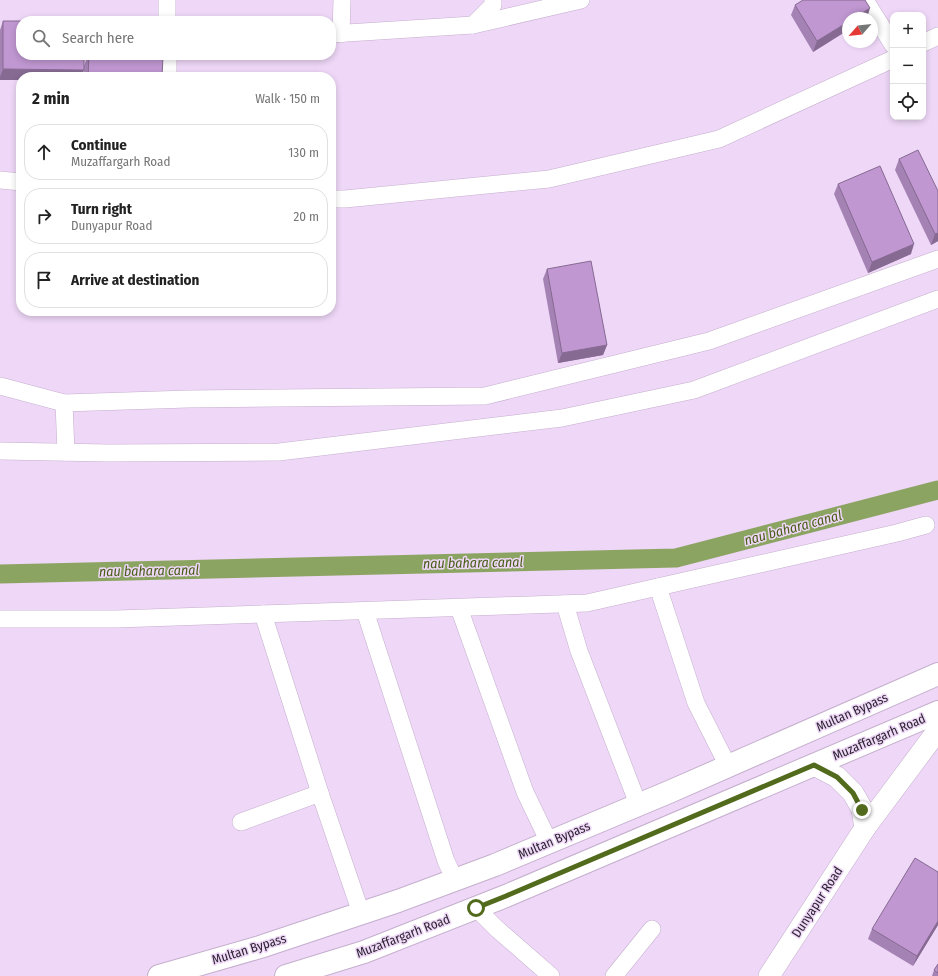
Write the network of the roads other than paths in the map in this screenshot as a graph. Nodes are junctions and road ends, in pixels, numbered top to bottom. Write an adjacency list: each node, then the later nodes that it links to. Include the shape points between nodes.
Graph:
1 (167, 0): 6 (street)
2 (342, 0): 8 (street)
3 (493, 0): 7 (street, via 493,5)
4 (581, 0): 7 (street)
5 (865, 0): 10 (street)
6 (167, 16)
7 (473, 25): 8 (street)
8 (336, 34)
9 (938, 36): 11 (street)
10 (890, 40)
11 (926, 42)
12 (168, 60): 14 (street)
13 (890, 60): 17 (street, via 718,139 548,179)
14 (168, 72)
15 (0, 180): 16 (street)
16 (16, 182)
17 (336, 199)
18 (938, 259): 21 (street, via 709,342 485,396)
19 (938, 299): 23 (street, via 694,390 562,418 279,452)
20 (0, 386): 21 (street)
21 (64, 403): 23 (street)
22 (0, 451): 23 (street)
23 (66, 452)
24 (926, 525): 25 (street)
25 (658, 587): 26 (street, via 587,603); 35 (street, via 696,703)
26 (565, 604): 27 (street); 37 (street, via 579,651)
27 (459, 608): 28 (street); 40 (street, via 525,792)
28 (364, 611): 29 (street); 42 (street, via 446,861)
29 (263, 614): 30 (street, via 117,619); 36 (street)
30 (0, 619)
31 (938, 674): 35 (main road, Multan Bypass)
32 (938, 712): 34 (main road, Muzaffargarh Road)
33 (938, 730): 39 (street, Dunyapur Road)
34 (814, 765): 39 (street, via 837,777 853,793 862,810); 43 (main road, Muzaffargarh Road)
35 (728, 766): 37 (main road, Multan Bypass)
36 (320, 793): 38 (street); 45 (street)
37 (638, 804): 40 (main road, Multan Bypass)
38 (241, 822)
39 (865, 828): 51 (street, Dunyapur Road)
40 (549, 842): 41 (main road, Multan Bypass)
41 (495, 865): 42 (main road, Multan Bypass); 43 (main road)
42 (455, 880): 45 (main road, Multan Bypass)
43 (506, 896): 44 (main road, Muzaffargarh Road)
44 (476, 908): 48 (main road, Muzaffargarh Road, via 364,952); 49 (street)
45 (360, 913): 47 (main road, Multan Bypass, via 260,947)
46 (652, 928): 50 (street)
47 (159, 976)
48 (286, 976)
49 (551, 976)
50 (614, 976)
51 (770, 976)

